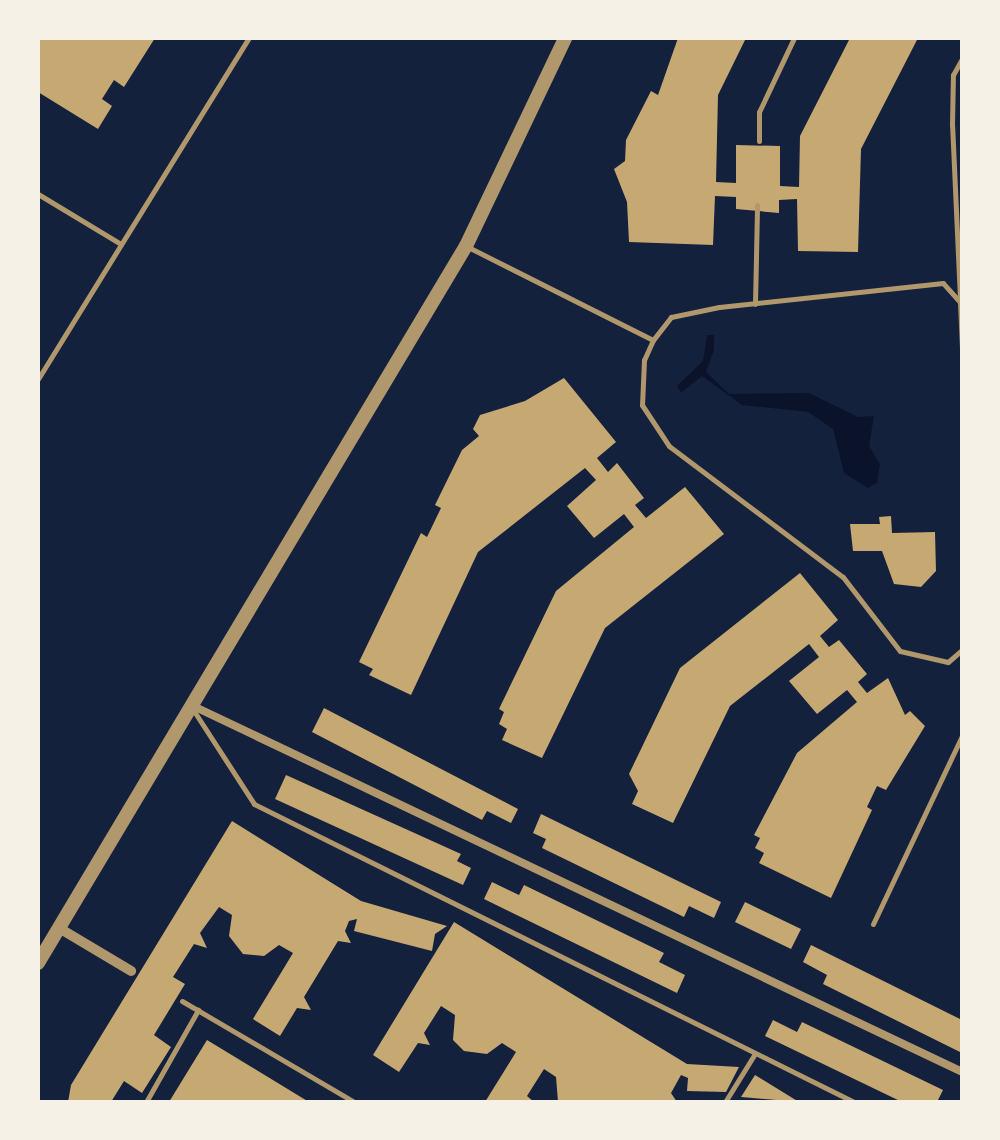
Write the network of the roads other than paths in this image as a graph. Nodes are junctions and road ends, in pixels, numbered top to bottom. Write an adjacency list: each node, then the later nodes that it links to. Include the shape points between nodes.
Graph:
1 (249, 38): 8 (lane)
2 (565, 38): 9 (street)
3 (794, 38): 5 (lane, via 759,112)
4 (962, 59): 10 (lane, via 953,74 952,125)
5 (759, 142)
6 (38, 194): 8 (lane)
7 (757, 205): 11 (lane)
8 (122, 244): 14 (lane)
9 (466, 246): 12 (lane); 16 (street)
10 (960, 302): 11 (lane, via 943,283); 13 (lane)
11 (755, 304): 12 (lane, via 672,317)
12 (653, 340): 15 (lane, via 644,360 642,405 669,446 843,578 900,650 948,662)
13 (962, 348)
14 (38, 379)
15 (962, 650)
16 (191, 705): 19 (street); 24 (lane, via 254,804); 25 (street)
17 (962, 736): 18 (lane)
18 (873, 924)
19 (58, 928): 20 (street); 21 (street)
20 (38, 963)
21 (131, 971)
22 (182, 1001): 23 (lane)
23 (198, 1010): 26 (lane); 27 (lane)
24 (754, 1055): 28 (lane); 29 (lane)
25 (962, 1072)
26 (146, 1102)
27 (354, 1102)
28 (726, 1102)
29 (854, 1102)

